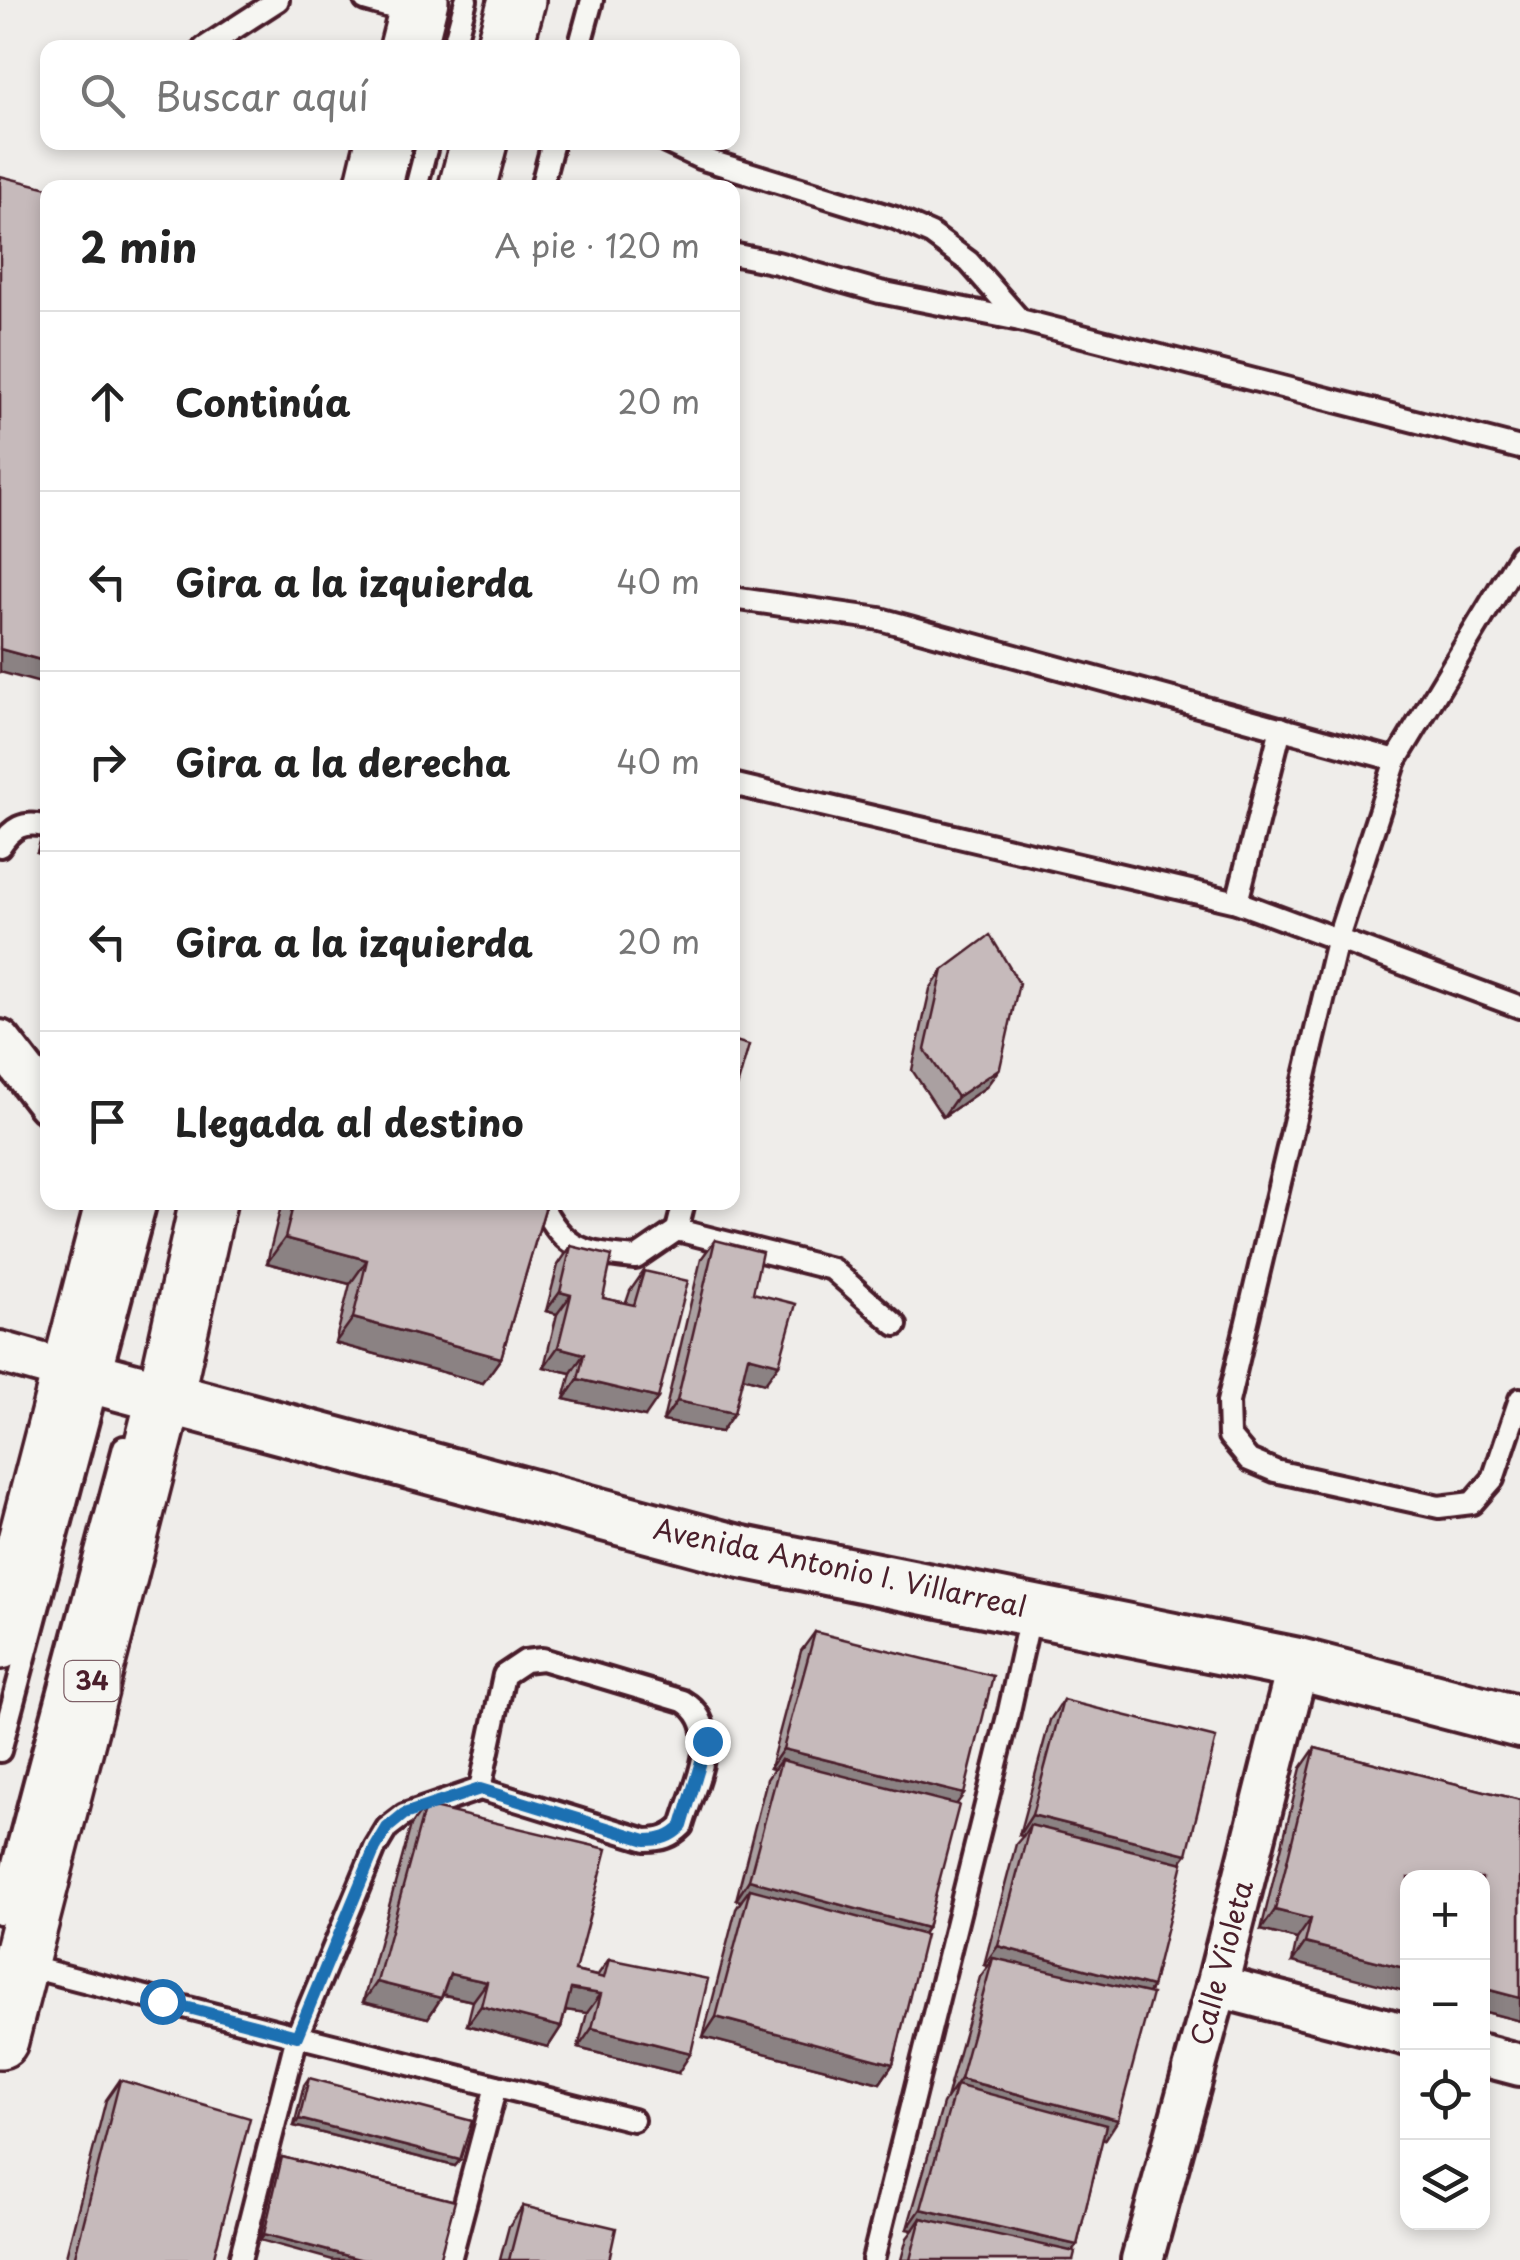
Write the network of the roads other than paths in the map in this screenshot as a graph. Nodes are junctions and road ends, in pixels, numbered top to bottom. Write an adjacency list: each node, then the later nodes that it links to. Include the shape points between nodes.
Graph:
1 (278, 0): 7 (lane)
2 (365, 0): 6 (lane)
3 (509, 0): 8 (lane)
4 (517, 0): 9 (main road)
5 (592, 0): 10 (lane)
6 (433, 22)
7 (216, 40)
8 (498, 40)
9 (506, 40)
10 (581, 40)
11 (382, 150): 16 (main road)
12 (426, 150): 17 (lane)
13 (473, 150): 18 (main road)
14 (551, 150): 19 (lane)
15 (683, 150): 21 (lane, via 932,234 969,262)
16 (375, 180)
17 (418, 180)
18 (465, 180)
19 (543, 180)
20 (740, 256): 21 (lane)
21 (1020, 320): 22 (lane)
22 (1520, 448)
23 (1520, 555): 26 (lane)
24 (740, 599): 25 (lane, via 880,620)
25 (1281, 728): 26 (lane); 30 (lane)
26 (1396, 760): 31 (lane)
27 (740, 786): 30 (lane)
28 (40, 825): 29 (lane, via 10,830)
29 (0, 846)
30 (1237, 902): 31 (lane)
31 (1337, 941): 32 (lane); 46 (lane, via 1228,1402 1229,1436 1249,1460 1276,1471 1439,1507 1472,1502 1493,1479)
32 (1520, 1007)
33 (0, 1041): 34 (street)
34 (40, 1093)
35 (115, 1210): 45 (main road, 34)
36 (145, 1210): 45 (lane)
37 (187, 1210): 42 (lane)
38 (205, 1210): 45 (main road, 34)
39 (544, 1210): 41 (lane, via 553,1228 586,1253 636,1258)
40 (682, 1210): 41 (lane)
41 (677, 1230): 43 (lane, via 832,1268)
42 (174, 1258)
43 (896, 1325)
44 (0, 1352): 45 (street, Avenida Antonio I. Villarreal)
45 (126, 1392): 47 (street, Avenida Antonio I. Villarreal, via 742,1552); 48 (main road, 34); 51 (lane); 53 (lane); 54 (main road, 34)
46 (1520, 1398)
47 (1031, 1610): 49 (street, Avenida Antonio I. Villarreal); 65 (lane)
48 (0, 1640)
49 (1298, 1664): 50 (street, Avenida Antonio I. Villarreal); 55 (street, Calle Violeta)
50 (1520, 1722)
51 (0, 1751)
52 (480, 1789): 52 (lane, via 658,1840 682,1826 707,1741 704,1721 682,1700 542,1659 525,1661 504,1674); 57 (lane, via 404,1814 387,1828)
53 (0, 1914)
54 (20, 1965): 57 (lane); 58 (main road, 34)
55 (1217, 1986): 56 (street); 66 (street, Calle Violeta)
56 (1400, 2034)
57 (297, 2036): 61 (lane); 63 (lane)
58 (0, 2040)
59 (1490, 2057): 60 (street)
60 (1520, 2064)
61 (496, 2086): 62 (lane); 64 (lane)
62 (633, 2120)
63 (240, 2260)
64 (450, 2260)
65 (873, 2260)
66 (1142, 2260)

